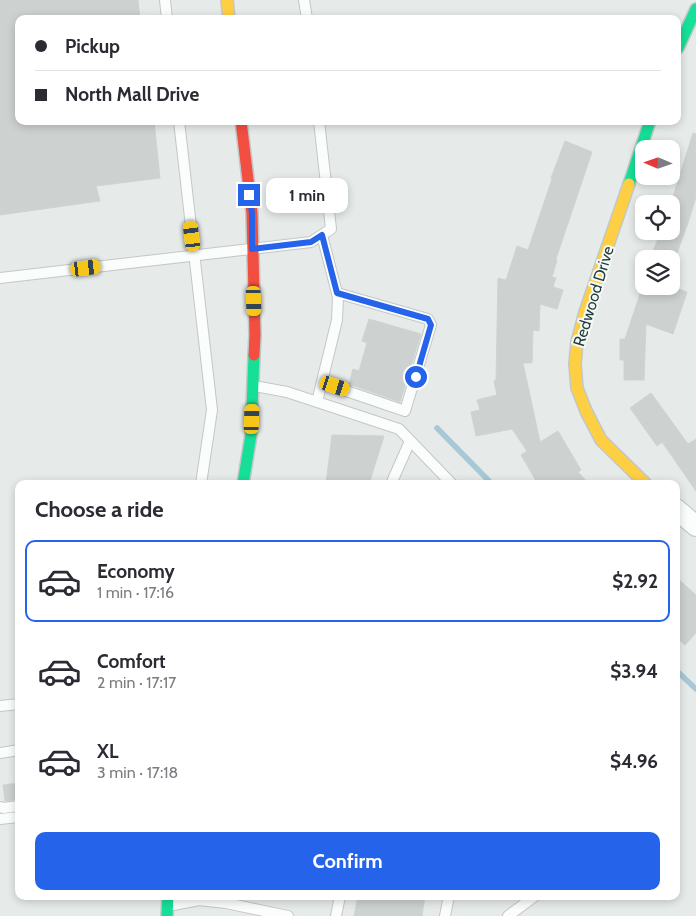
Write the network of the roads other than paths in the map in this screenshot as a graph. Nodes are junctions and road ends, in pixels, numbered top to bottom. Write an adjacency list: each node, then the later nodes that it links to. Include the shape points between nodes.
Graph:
1 (165, 0): 5 (lane)
2 (227, 0): 6 (street)
3 (304, 0): 7 (lane)
4 (696, 8): 8 (street)
5 (167, 15)
6 (229, 15)
7 (306, 15)
8 (681, 41)
9 (178, 125): 15 (lane)
10 (241, 125): 14 (street, via 252,213)
11 (319, 125): 13 (lane, via 331,229)
12 (649, 125): 26 (street, Redwood Drive, via 585,312 575,364 577,388 601,440)
13 (322, 235): 14 (lane, via 311,242); 17 (lane)
14 (252, 249): 15 (lane); 19 (street)
15 (194, 256): 16 (lane); 22 (lane, via 212,410)
16 (0, 278)
17 (337, 293): 18 (lane, via 337,320); 18 (lane, via 428,319 431,325 405,411)
18 (323, 382): 20 (lane)
19 (253, 386): 20 (lane); 23 (street, via 252,435)
20 (318, 402): 21 (lane, via 399,429)
21 (410, 441): 24 (lane); 25 (lane)
22 (202, 480)
23 (244, 480)
24 (393, 480)
25 (448, 480)
26 (642, 480)
27 (15, 704): 28 (lane)
28 (0, 706)
29 (15, 751): 30 (lane)
30 (0, 753)
31 (15, 806): 32 (lane)
32 (0, 807)
33 (15, 818): 34 (lane)
34 (0, 819)
35 (226, 900): 39 (lane, via 199,900); 40 (lane)
36 (339, 900): 41 (lane)
37 (448, 900): 42 (lane)
38 (529, 900): 43 (lane)
39 (168, 906)
40 (288, 916)
41 (336, 916)
42 (444, 916)
43 (508, 916)

